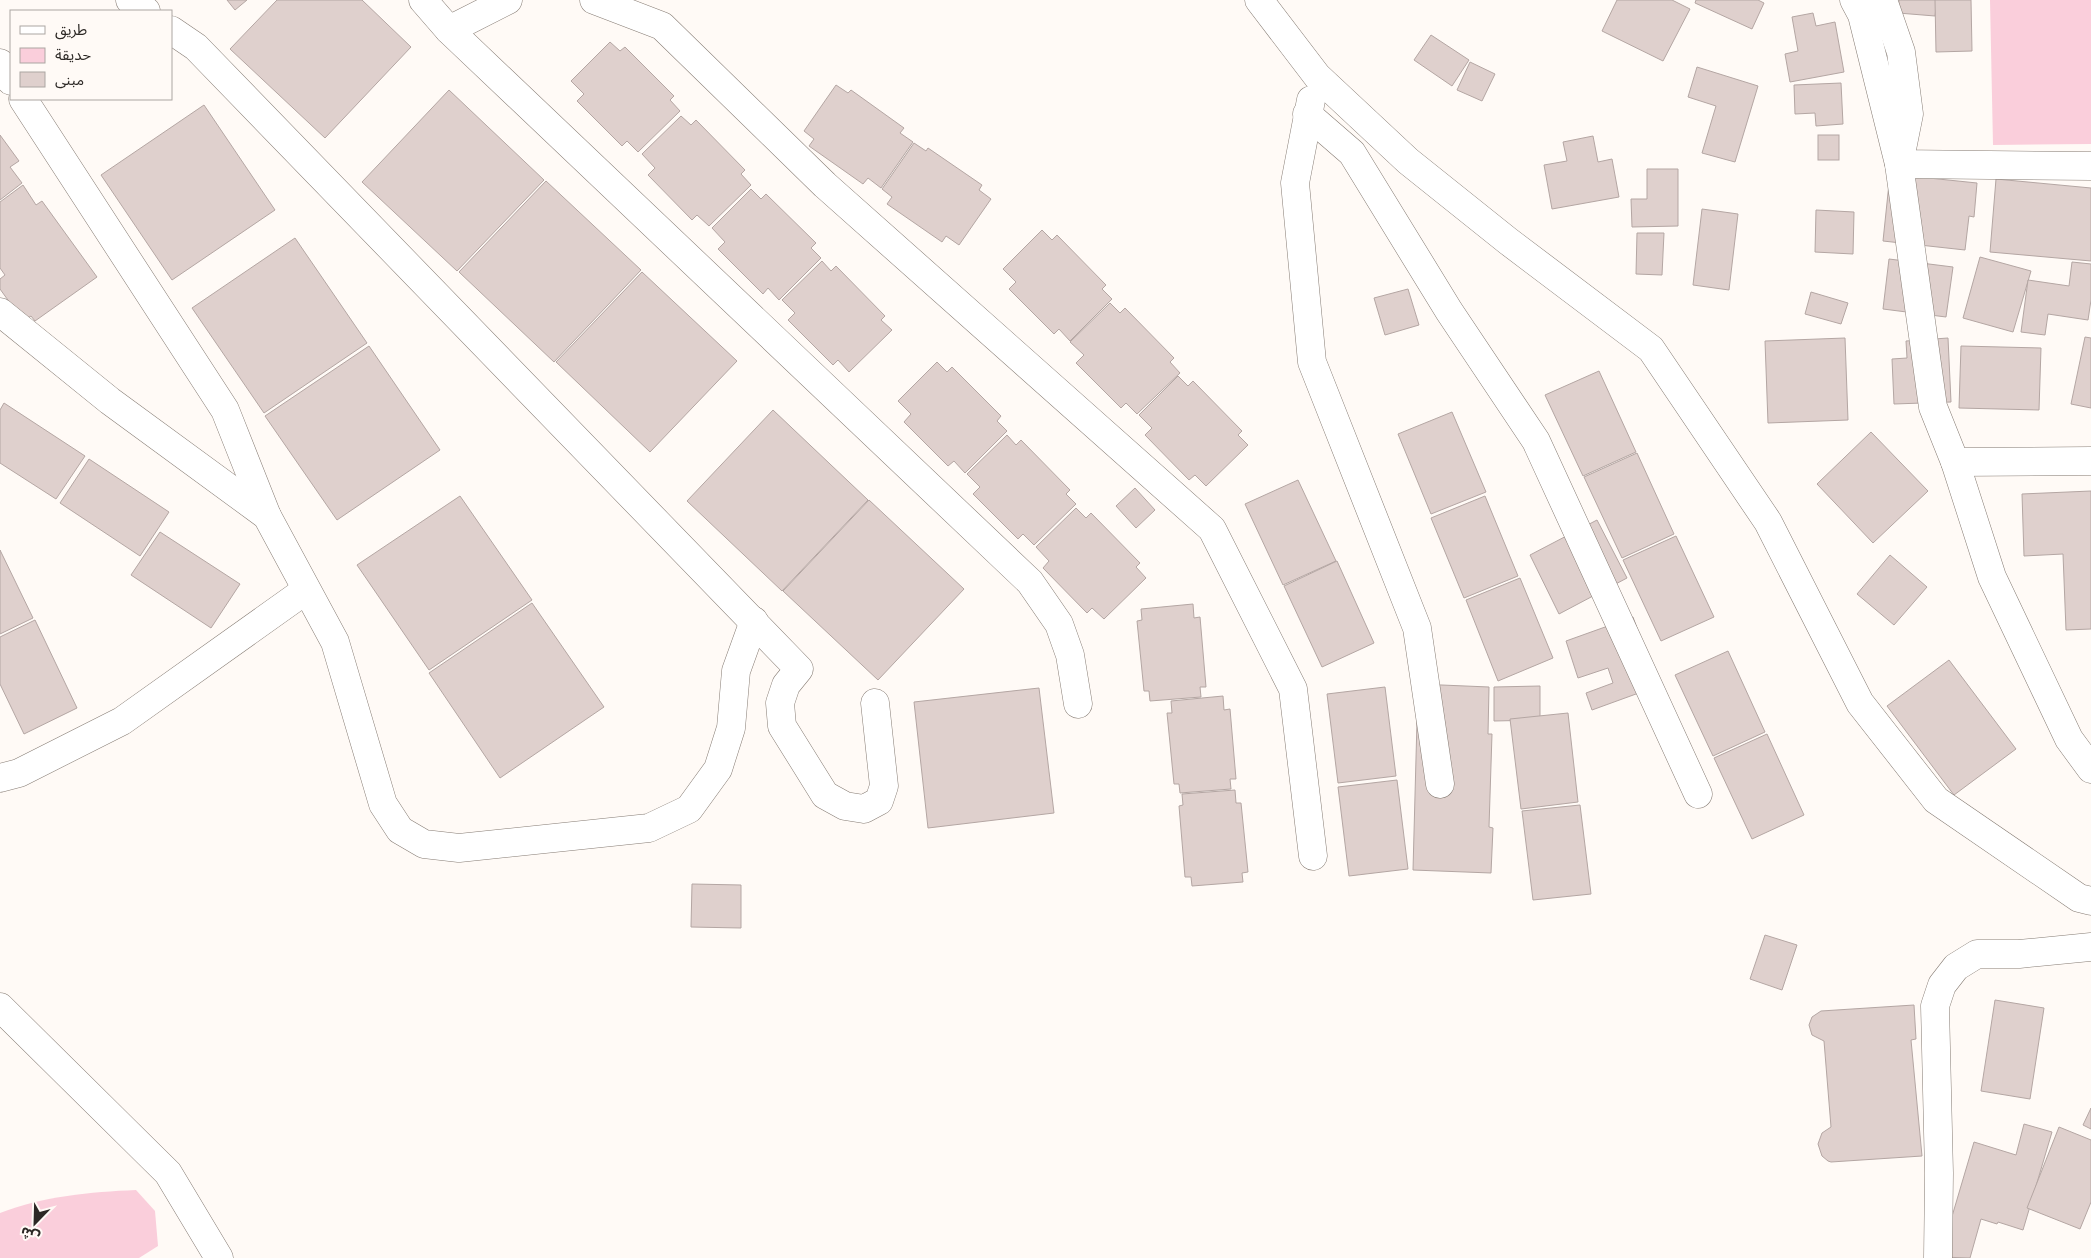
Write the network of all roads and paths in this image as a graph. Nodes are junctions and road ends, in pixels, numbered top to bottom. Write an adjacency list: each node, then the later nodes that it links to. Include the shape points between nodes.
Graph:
1 (130, 0): 8 (street)
2 (423, 0): 9 (street)
3 (508, 0): 9 (street)
4 (594, 0): 30 (street, via 662,26 825,185 1212,529 1293,690)
5 (1259, 0): 12 (street)
6 (1854, 0): 16 (street, via 1862,15)
7 (1883, 0): 16 (street, via 1901,52 1909,114)
8 (145, 10)
9 (449, 30): 25 (street, via 1030,582 1059,624 1070,655)
10 (172, 31): 23 (street, via 196,47)
11 (0, 63): 13 (street)
12 (1317, 76): 15 (street); 31 (street, via 1408,161 1651,349 1768,522 1860,703 1924,785 1936,800 2079,898)
13 (10, 78)
14 (24, 100): 21 (street, via 226,410)
15 (1307, 114): 28 (street, via 1295,183 1312,362 1417,628); 29 (street, via 1352,153 1449,311 1536,440)
16 (1899, 164): 17 (street); 20 (street, via 1933,406)
17 (2091, 166)
18 (0, 312): 21 (street, via 110,400)
19 (2091, 460): 20 (street)
20 (1955, 462): 26 (street, via 1992,577 2069,739)
21 (267, 516): 22 (street)
22 (306, 590): 23 (street, via 335,642 384,804 400,830 424,844 458,848 649,828 689,809 718,769 731,728 736,671); 27 (street, via 122,721 19,773)
23 (754, 620): 24 (street, via 799,669 786,685 780,703 782,726 825,795 845,806 864,809 879,801 884,786)
24 (875, 703)
25 (1078, 704)
26 (2091, 769)
27 (0, 778)
28 (1440, 784)
29 (1698, 794)
30 (1313, 856)
31 (2091, 902)
32 (2091, 947): 35 (street, via 2019,954 1977,954 1956,967 1942,986 1935,1006)
33 (0, 1007): 34 (street, via 168,1173)
34 (219, 1258)
35 (1938, 1258)

